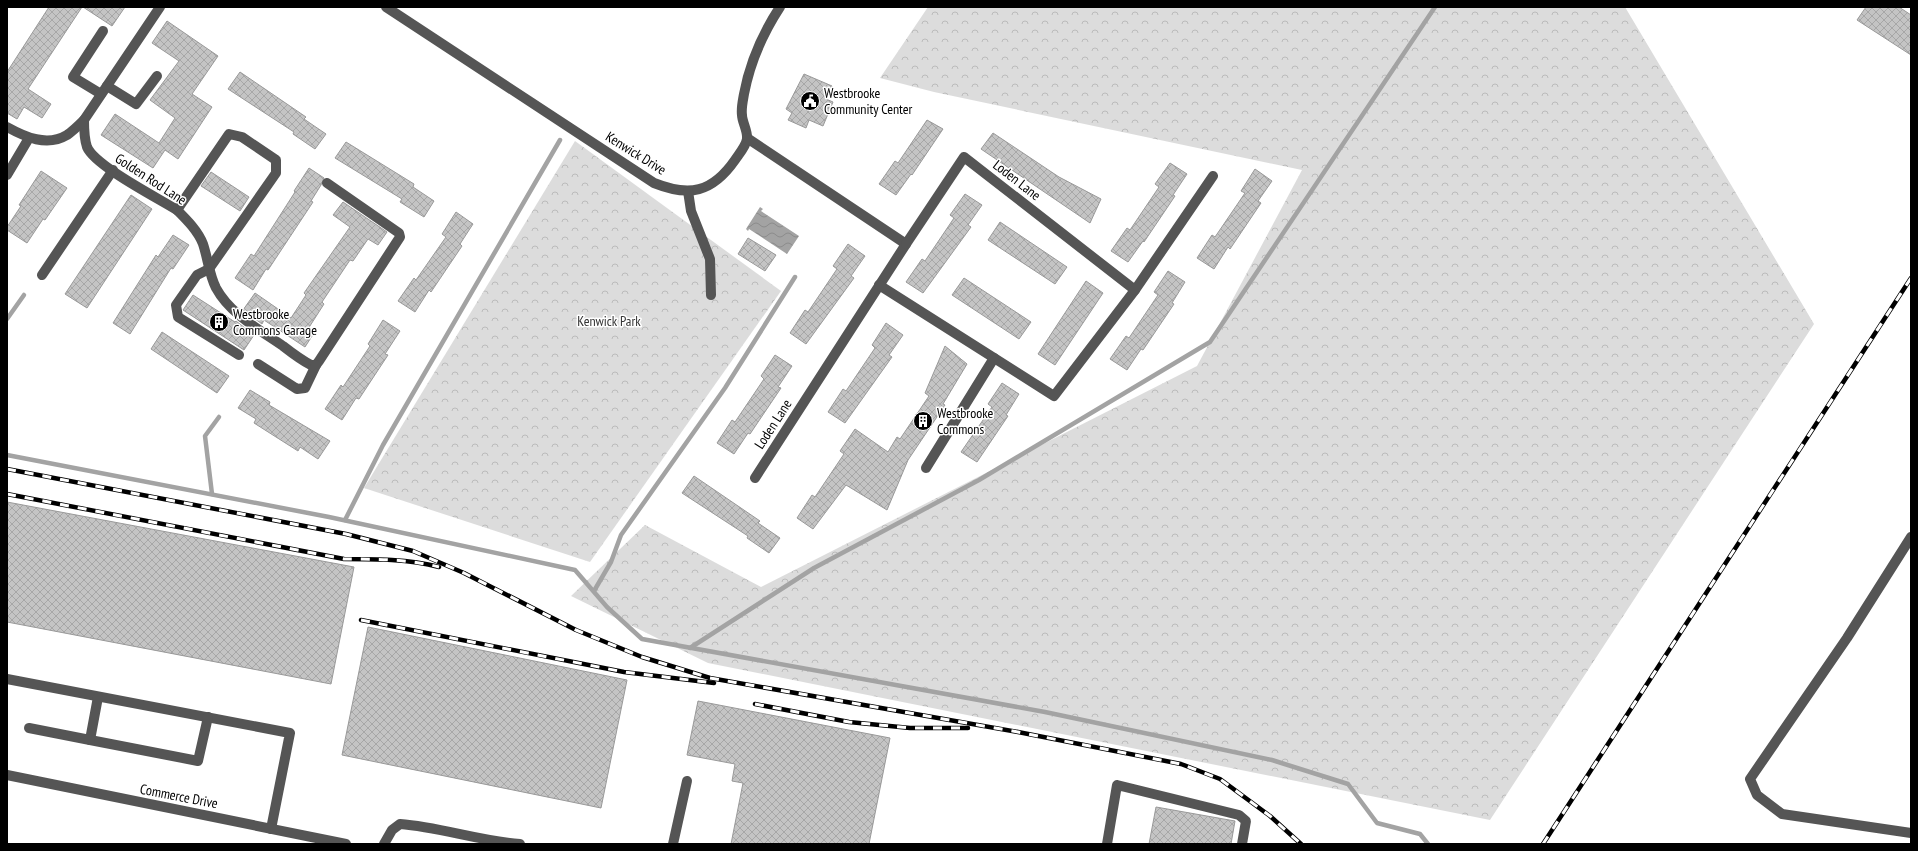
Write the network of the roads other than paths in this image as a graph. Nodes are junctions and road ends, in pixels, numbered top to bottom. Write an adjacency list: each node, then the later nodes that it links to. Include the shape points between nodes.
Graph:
1 (160, 7): 6 (street)
2 (386, 7): 15 (street, Kenwick Drive, via 654,183 669,189)
3 (780, 7): 10 (street, via 760,42 750,69 742,115)
4 (102, 31): 6 (street, via 73,76)
5 (158, 76): 6 (street, via 136,104)
6 (104, 90): 7 (street)
7 (84, 120): 9 (street, via 67,135 58,138); 11 (street, Golden Rod Lane, via 87,148 96,159)
8 (7, 127): 9 (street)
9 (29, 138): 12 (street)
10 (747, 138): 15 (street, Kenwick Drive, via 723,175 711,184); 17 (street)
11 (113, 170): 16 (street, Golden Rod Lane); 19 (street)
12 (7, 175)
13 (1213, 176): 21 (street)
14 (327, 183): 26 (street, via 399,233 400,237)
15 (688, 191): 22 (street, via 691,211 710,259)
16 (177, 210): 18 (street, Golden Rod Lane, via 202,243); 18 (street, via 229,134 242,137 276,160 276,173)
17 (906, 244): 20 (street, Loden Lane); 21 (street, Loden Lane, via 964,157)
18 (209, 269): 23 (street, via 197,275 176,306 178,317); 26 (street, Golden Rod Lane, via 216,288 246,320 307,363)
19 (42, 275)
20 (879, 285): 24 (street); 28 (street, Loden Lane)
21 (1135, 290): 24 (street, via 1054,396)
22 (711, 295)
23 (239, 355)
24 (994, 358): 27 (street)
25 (258, 364): 26 (street, via 297,389 305,388)
26 (316, 364)
27 (926, 468)
28 (755, 478)
29 (1911, 537): 38 (street, via 1847,638 1750,779 1757,795 1782,814)
30 (7, 679): 31 (street)
31 (98, 697): 32 (street); 34 (street)
32 (208, 717): 34 (street, via 198,761); 37 (street, via 290,733)
33 (29, 728): 34 (street)
34 (90, 740)
35 (7, 775): 37 (street, Commerce Drive)
36 (687, 781): 42 (street)
37 (272, 829): 39 (street, Commerce Drive)
38 (1911, 833)
39 (346, 844)
40 (384, 844): 41 (street, via 392,830 400,824)
41 (520, 844)
42 (673, 844)
43 (1107, 844): 44 (street, via 1117,785 1239,815 1246,821)
44 (1242, 844)

